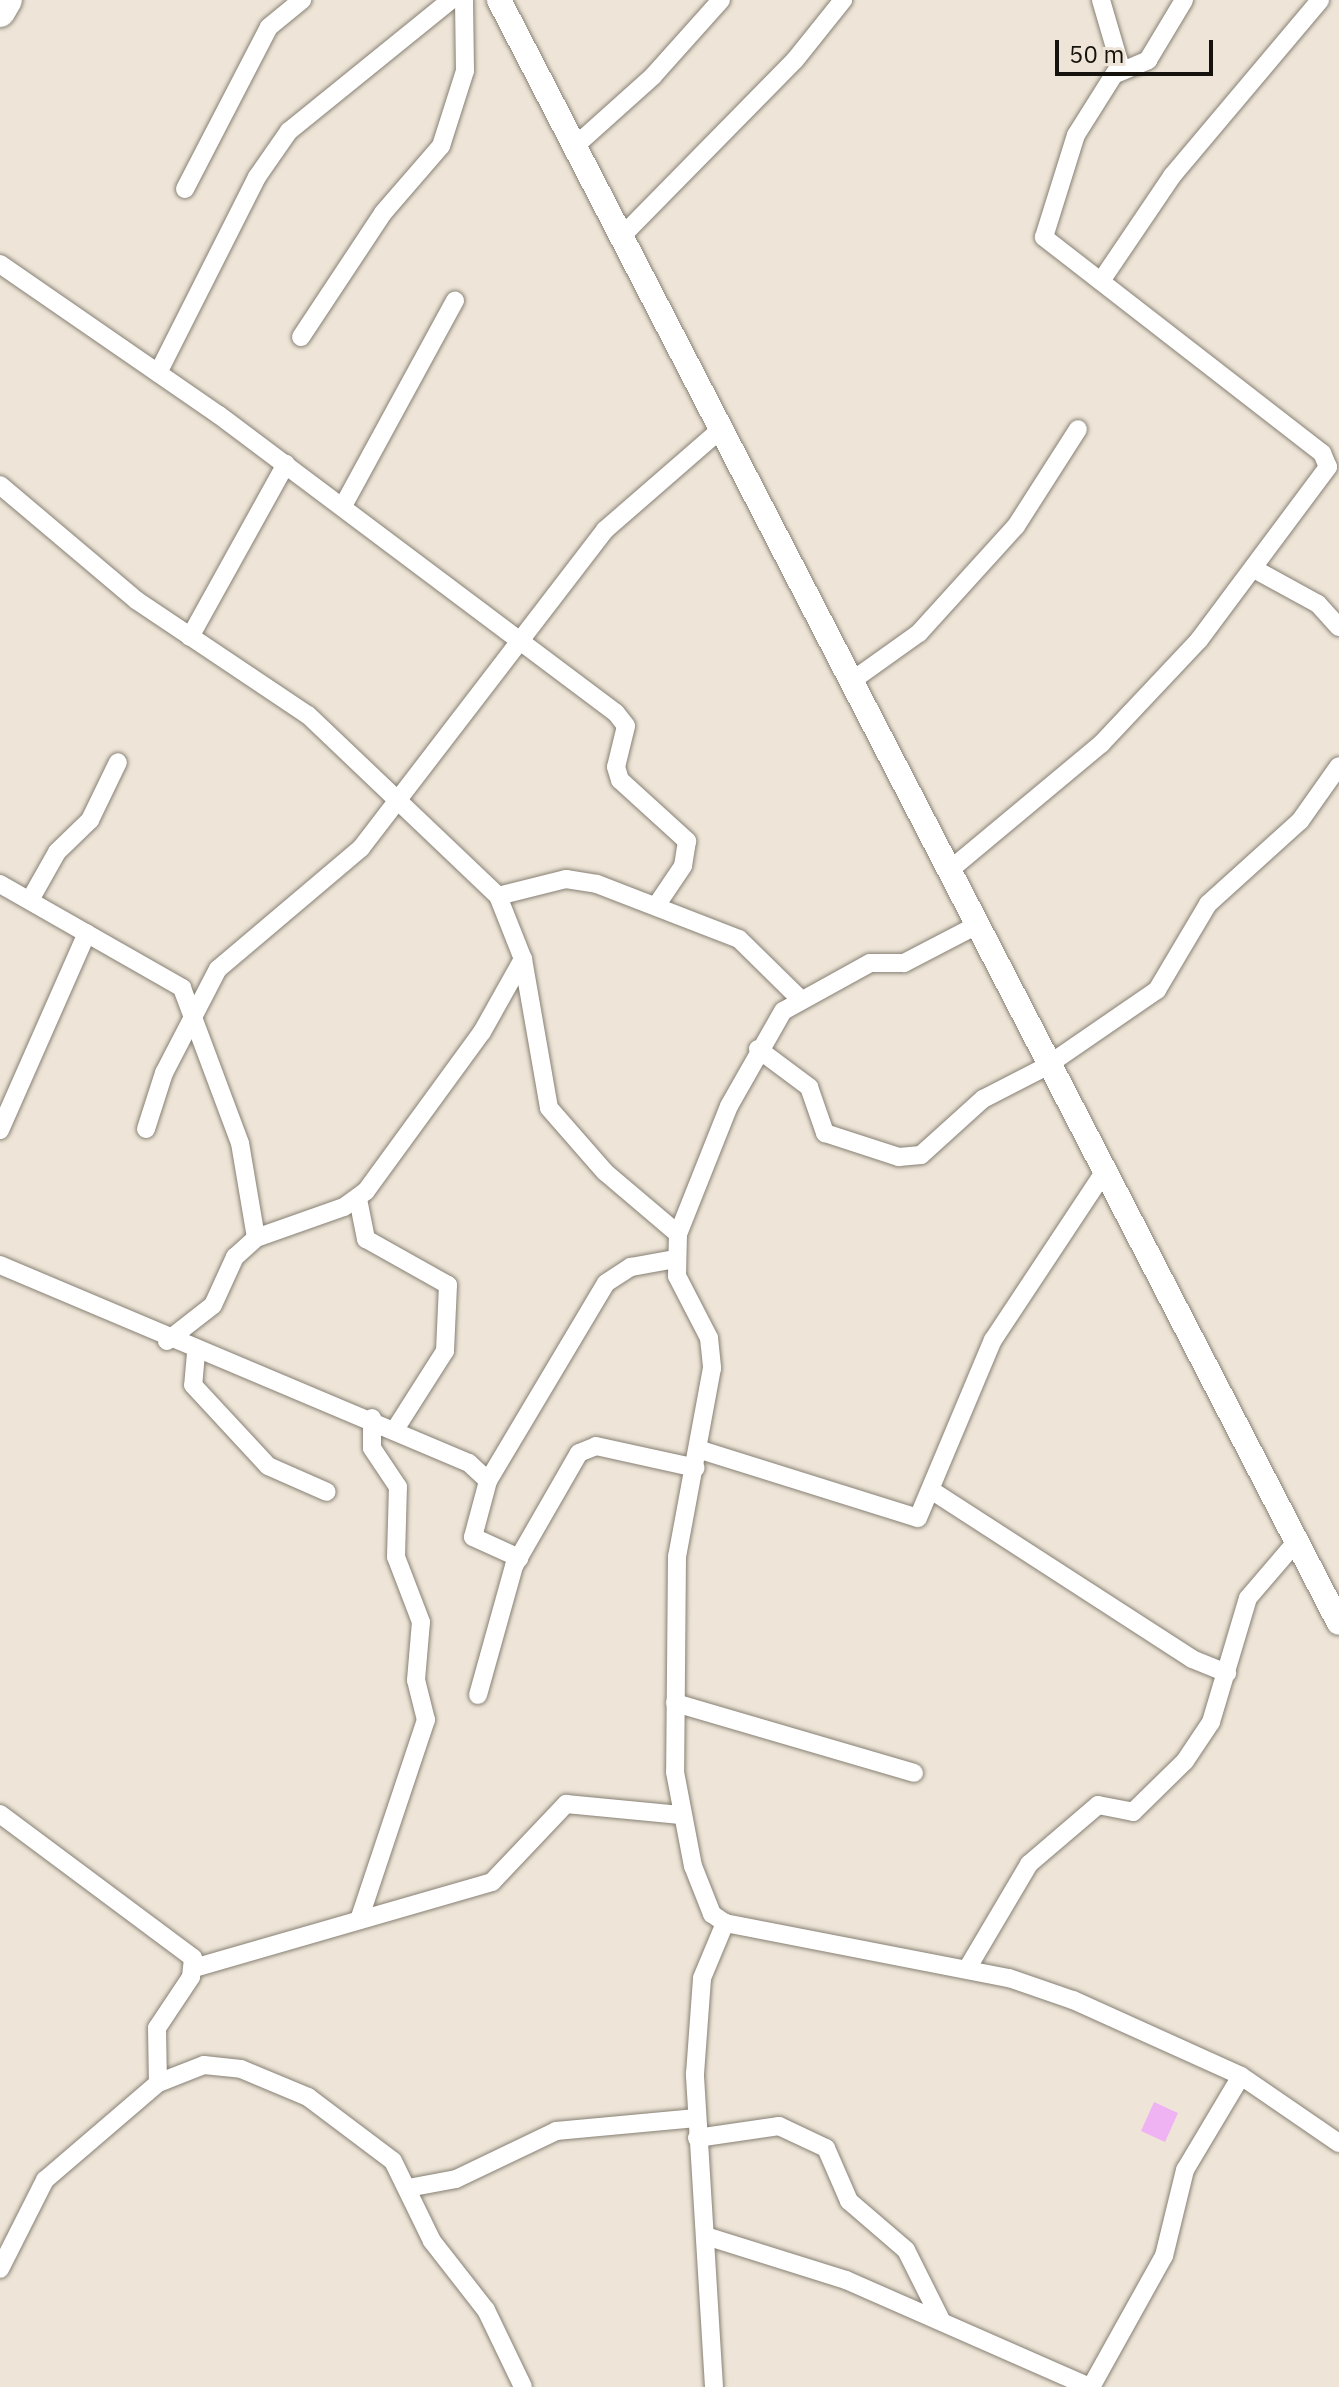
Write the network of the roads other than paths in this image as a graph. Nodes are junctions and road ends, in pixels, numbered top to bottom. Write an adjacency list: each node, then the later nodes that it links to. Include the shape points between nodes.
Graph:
1 (7, 0): 11 (main road)
2 (302, 0): 14 (street, via 269,27)
3 (451, 0): 20 (street, via 289,131 257,177)
4 (464, 0): 19 (street, via 465,71 441,146 383,213)
5 (499, 0): 13 (street)
6 (721, 0): 13 (street, via 653,76)
7 (843, 0): 15 (street, via 795,60)
8 (1101, 0): 12 (street, via 1119,48)
9 (1184, 0): 12 (street, via 1148,60)
10 (1320, 0): 17 (street, via 1172,176)
11 (0, 12)
12 (1118, 73): 17 (street, via 1076,135 1042,227 1047,241)
13 (574, 147): 15 (street)
14 (185, 189)
15 (621, 237): 21 (street)
16 (0, 264): 20 (street)
17 (1101, 281): 23 (street)
18 (455, 301): 26 (street)
19 (301, 337)
20 (158, 373): 24 (street)
21 (721, 429): 30 (street, via 623,509); 31 (street)
22 (1078, 429): 31 (street, via 1008,535 905,647)
23 (1333, 456): 27 (street, via 1325,476)
24 (286, 464): 26 (street); 29 (street)
25 (0, 485): 29 (street, via 76,556)
26 (343, 506): 30 (street)
27 (1256, 570): 28 (street, via 1318,604); 35 (street, via 1101,744)
28 (1339, 627)
29 (190, 637): 34 (street, via 308,715)
30 (521, 640): 34 (street); 39 (street, via 616,713 626,726 616,767 620,780 687,841 683,866)
31 (853, 680): 35 (street)
32 (118, 762): 38 (street, via 95,813 57,852)
33 (1339, 766): 46 (street, via 1300,821 1208,904 1157,990)
34 (396, 806): 37 (street); 44 (street, via 330,879 229,957)
35 (951, 869): 40 (street)
36 (0, 884): 38 (street)
37 (498, 896): 39 (street, via 566,879); 42 (street)
38 (30, 900): 41 (street)
39 (656, 906): 43 (street, via 739,939)
40 (979, 924): 43 (street, via 904,963 870,963); 46 (street)
41 (87, 933): 44 (street, via 173,981); 48 (street)
42 (523, 959): 50 (street, via 482,1032); 51 (street, via 549,1108 581,1149)
43 (801, 1000): 45 (street, via 783,1011)
44 (191, 1018): 47 (street); 52 (street, via 240,1143)
45 (758, 1049): 46 (street, via 809,1087 825,1133 899,1157 934,1148 983,1099); 51 (street)
46 (1045, 1067): 49 (street)
47 (146, 1129)
48 (0, 1130)
49 (1103, 1174): 61 (street, via 993,1340); 63 (street)
50 (358, 1199): 52 (street); 58 (street, via 366,1239 448,1285 445,1351)
51 (678, 1234): 53 (street)
52 (256, 1238): 55 (street, via 235,1257 213,1305)
53 (675, 1259): 59 (street, via 712,1351); 60 (street, via 631,1267 606,1283)
54 (0, 1265): 55 (street)
55 (167, 1341): 56 (street)
56 (196, 1353): 57 (street); 62 (street, via 193,1385 268,1466)
57 (372, 1418): 58 (street); 72 (street, via 372,1448 398,1487 396,1557 421,1622 416,1680 426,1720)
58 (396, 1428): 60 (street, via 469,1463)
59 (698, 1459): 61 (street, via 913,1520); 64 (street, via 584,1449); 68 (street, via 677,1556)
60 (488, 1481): 64 (street, via 473,1537)
61 (931, 1490): 66 (street, via 1192,1659)
62 (327, 1492)
63 (1296, 1542): 65 (street); 66 (street, via 1248,1598)
64 (519, 1558): 67 (street, via 493,1619)
65 (1339, 1623)
66 (1227, 1673): 75 (street, via 1211,1722 1185,1761 1131,1814 1098,1805 1044,1850 1006,1893)
67 (478, 1695)
68 (675, 1703): 69 (street); 71 (street)
69 (914, 1773)
70 (0, 1814): 74 (street, via 174,1938)
71 (680, 1815): 72 (street, via 566,1804 492,1882); 73 (street, via 712,1914)
72 (360, 1917): 74 (street)
73 (725, 1923): 75 (street); 78 (street, via 699,1994)
74 (194, 1968): 77 (street, via 157,2028)
75 (967, 1969): 76 (street, via 1073,2000)
76 (1241, 2076): 80 (street); 87 (street, via 1185,2170 1164,2256)
77 (158, 2083): 81 (street, via 204,2065 263,2075 381,2149); 83 (street, via 45,2180)
78 (696, 2118): 79 (street); 81 (street, via 556,2131 456,2179)
79 (697, 2138): 82 (street); 84 (street, via 779,2126 826,2148 849,2201 906,2250)
80 (1339, 2143)
81 (408, 2188): 85 (street, via 432,2241 486,2310)
82 (709, 2237): 84 (street); 86 (street)
83 (0, 2269)
84 (940, 2318): 87 (street)
85 (523, 2387)
86 (714, 2387)
87 (1090, 2387)

